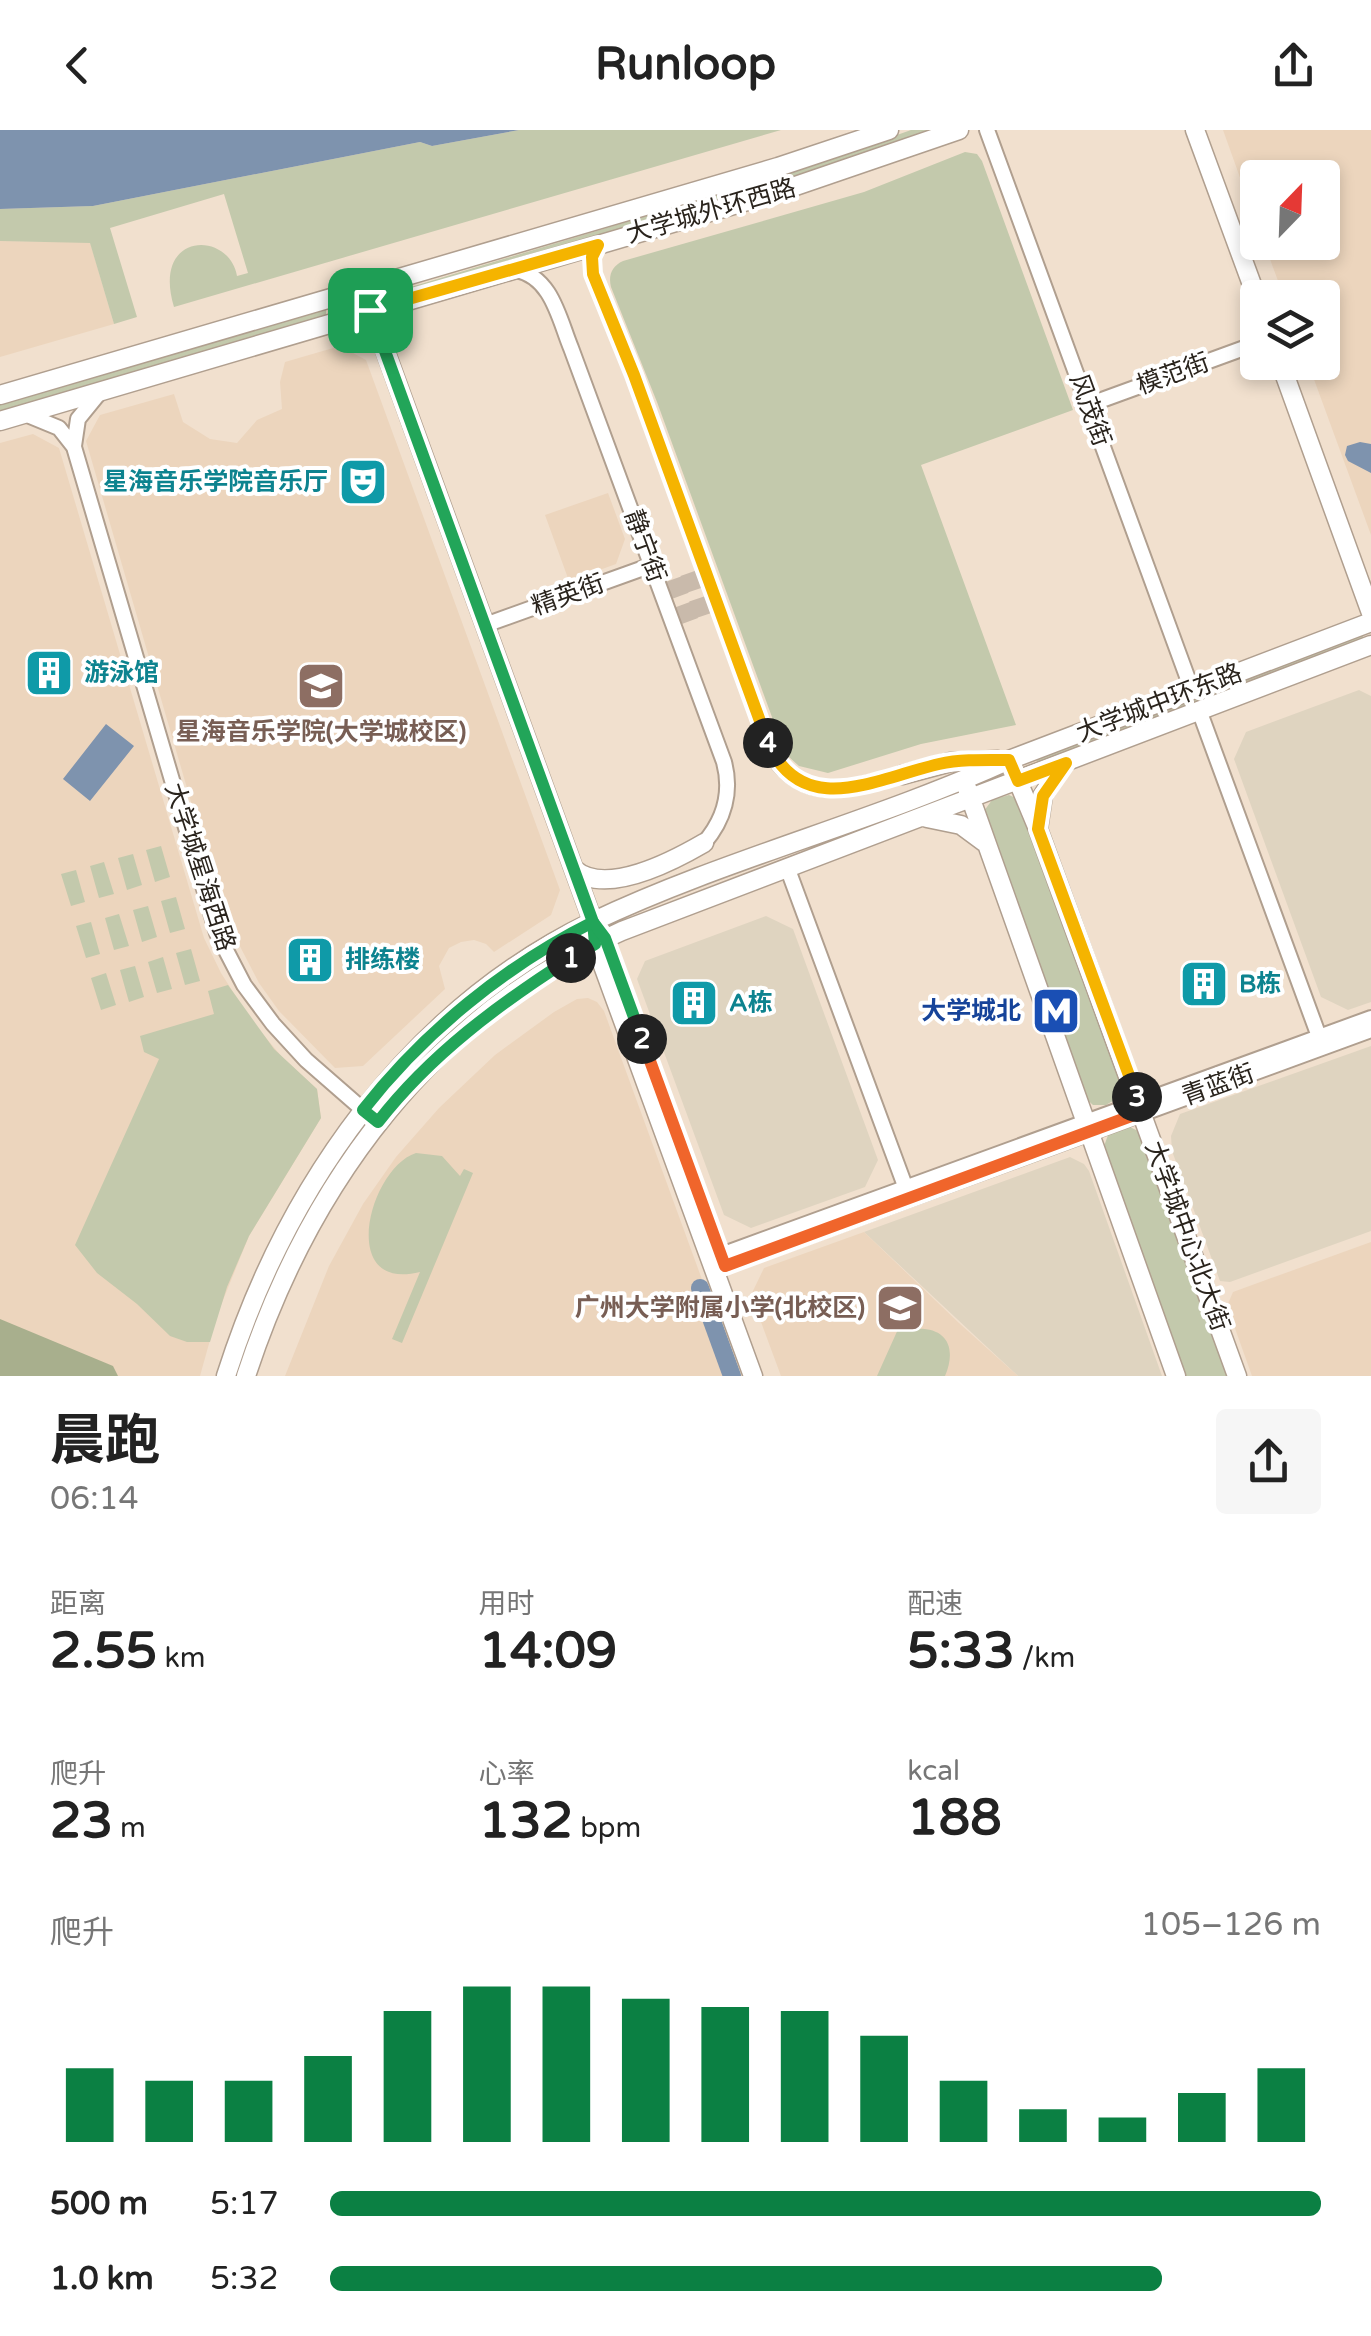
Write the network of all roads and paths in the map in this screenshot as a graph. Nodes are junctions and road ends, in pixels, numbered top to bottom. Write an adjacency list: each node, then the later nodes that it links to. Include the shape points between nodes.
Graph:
1 (889, 130): 10 (main road, 大学城外环西路)
2 (987, 130): 19 (street, 风茂街)
3 (1195, 130): 8 (main road)
4 (1206, 130): 9 (main road)
5 (947, 132): 6 (main road, 大学城外环西路, via 778,192)
6 (598, 245): 7 (main road, 大学城外环西路); 33 (street, 静宁街, via 593,274 773,756 788,774 816,788)
7 (511, 270): 12 (main road, 大学城外环西路); 23 (street, 静宁街, via 538,278 548,293)
8 (1250, 280)
9 (1260, 280)
10 (362, 287): 11 (main road, 大学城外环西路); 12 (main road)
11 (326, 298): 13 (main road); 18 (main road, 大学城外环西路)
12 (370, 310): 13 (main road, 大学城外环西路); 27 (main road)
13 (334, 321): 17 (main road, 大学城外环西路)
14 (1240, 350): 19 (street, 模范街)
15 (1287, 380): 25 (main road)
16 (1298, 380): 24 (main road)
17 (100, 392): 20 (main road, 大学城外环西路); 22 (street, via 78,420)
18 (0, 395)
19 (1088, 405): 29 (street, 风茂街)
20 (24, 414): 21 (main road, 大学城外环西路); 22 (street, via 59,428)
21 (0, 421)
22 (74, 446): 49 (street, 大学城星海西路, via 218,932 273,1024)
23 (652, 565): 27 (street, 精英街); 40 (street, 静宁街, via 727,776 723,811)
24 (1371, 582)
25 (1371, 613)
26 (1371, 622): 29 (main road, 大学城中环东路)
27 (485, 625): 42 (main road)
28 (1371, 644): 30 (main road, 大学城中环东路)
29 (1192, 690): 31 (main road, 大学城中环东路)
30 (1199, 710): 32 (main road, 大学城中环东路); 47 (street)
31 (1009, 760): 33 (main road, via 951,762); 34 (main road, 大学城中环东路); 35 (main road, 大学城中心北大街)
32 (1066, 763): 35 (main road, 大学城中环东路); 38 (main road, via 1043,796)
33 (902, 775)
34 (964, 780): 36 (main road); 43 (main road, 大学城中环东路)
35 (1018, 781): 36 (main road, 大学城中环东路); 38 (main road, 大学城中心北大街)
36 (970, 799): 37 (main road, 大学城中环东路); 39 (main road)
37 (921, 817): 39 (main road, via 961,826); 41 (main road, 大学城中环东路)
38 (1038, 829): 48 (main road, 大学城中心北大街)
39 (985, 842): 50 (main road)
40 (704, 844): 42 (main road, via 614,880 592,880)
41 (787, 867): 44 (main road, 大学城中环东路); 52 (street)
42 (574, 869): 43 (main road)
43 (593, 922): 44 (main road); 49 (main road, 大学城中环东路, via 476,996 416,1051)
44 (600, 941): 49 (main road, 大学城中环东路, via 509,998); 53 (main road)
45 (1371, 1018): 47 (street, 青蓝街)
46 (1371, 1030): 47 (street, 青蓝街)
47 (1321, 1042): 48 (street, 青蓝街)
48 (1140, 1107): 50 (street, 青蓝街); 59 (main road, 大学城中心北大街)
49 (370, 1116): 51 (main road)
50 (1088, 1126): 52 (street, 青蓝街); 58 (main road)
51 (331, 1170): 54 (main road, via 269,1263); 55 (main road)
52 (908, 1194): 53 (street, 青蓝街)
53 (719, 1262): 56 (main road); 57 (main road)
54 (226, 1376)
55 (246, 1376)
56 (753, 1376)
57 (765, 1376)
58 (1176, 1376)
59 (1237, 1376)

